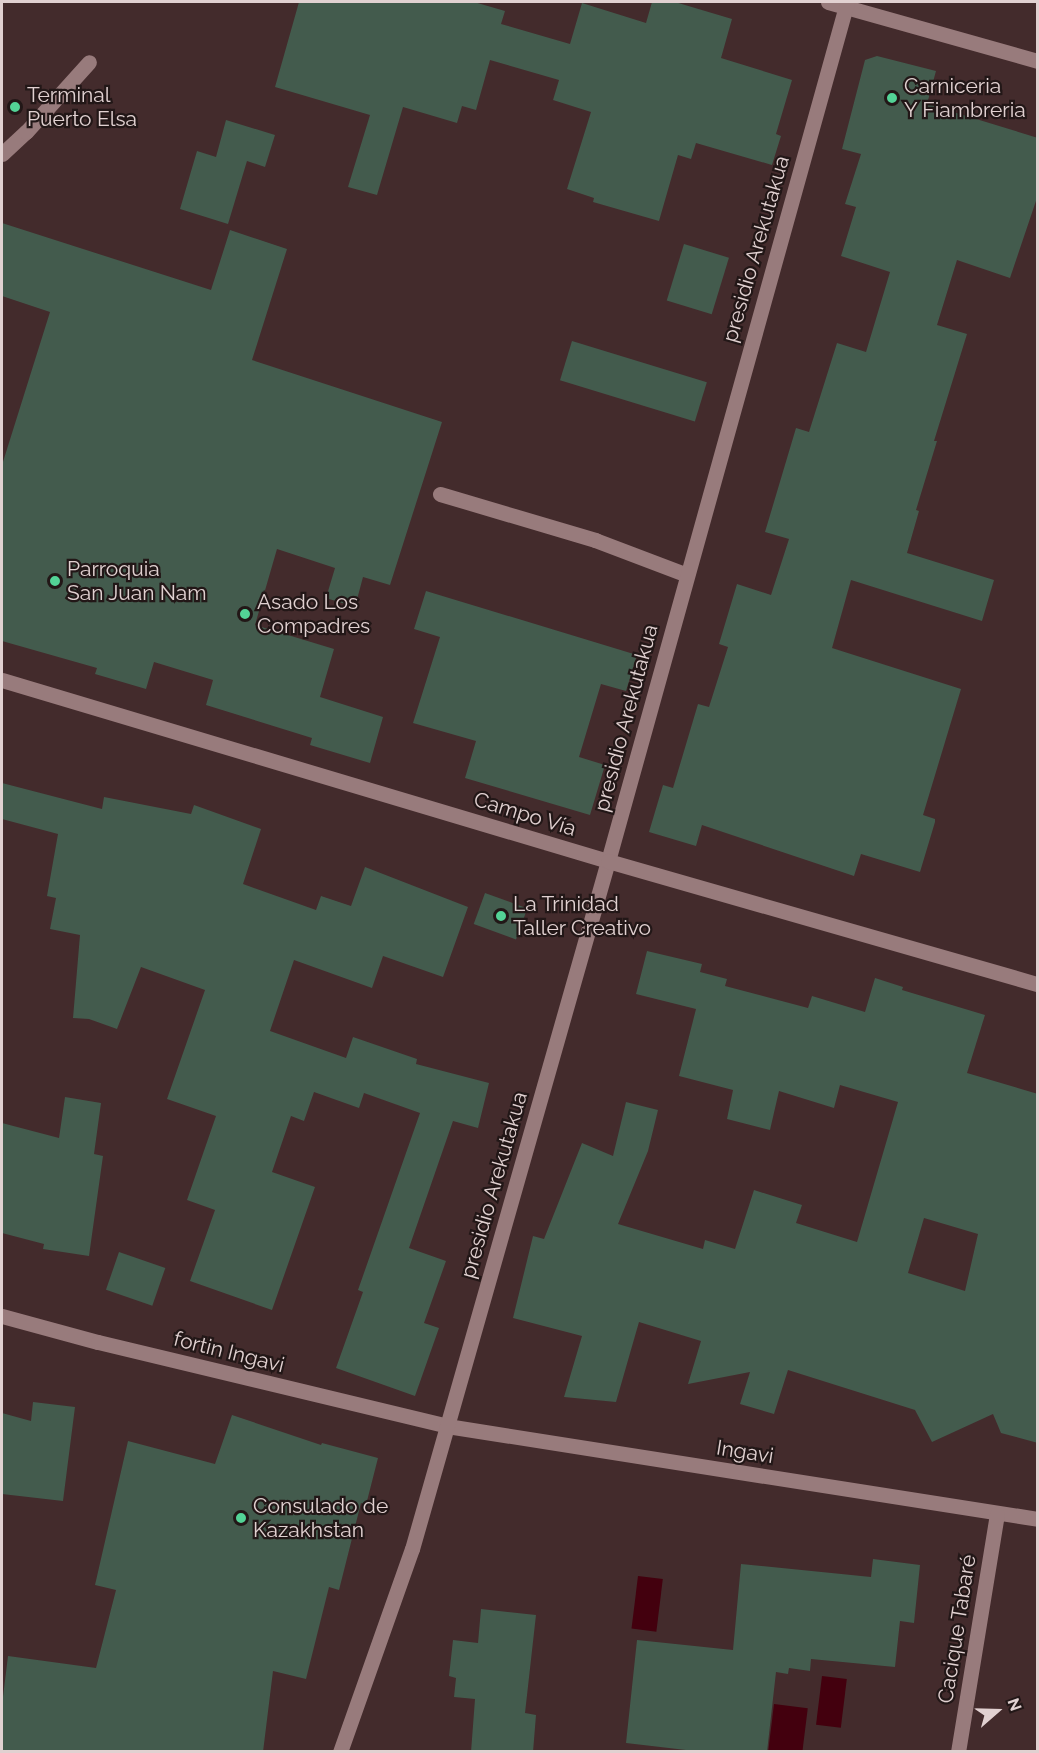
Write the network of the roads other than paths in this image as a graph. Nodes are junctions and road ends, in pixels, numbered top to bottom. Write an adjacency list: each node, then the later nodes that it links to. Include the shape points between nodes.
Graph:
1 (828, 2): 2 (street)
2 (846, 4): 3 (street); 7 (street, presidio Arekutakua)
3 (1038, 61)
4 (89, 62): 5 (street)
5 (2, 154)
6 (440, 494): 7 (street, via 595,540)
7 (687, 575): 9 (street, presidio Arekutakua)
8 (2, 680): 9 (street, Campo Vía)
9 (608, 861): 10 (street, Campo Vía); 12 (street, presidio Arekutakua)
10 (1038, 984)
11 (2, 1316): 12 (street, fortin Ingavi)
12 (447, 1426): 13 (street, Ingavi); 15 (street, presidio Arekutakua, via 412,1549)
13 (997, 1514): 14 (street, Ingavi); 16 (street, Cacique Tabaré)
14 (1038, 1520)
15 (340, 1752)
16 (958, 1752)

